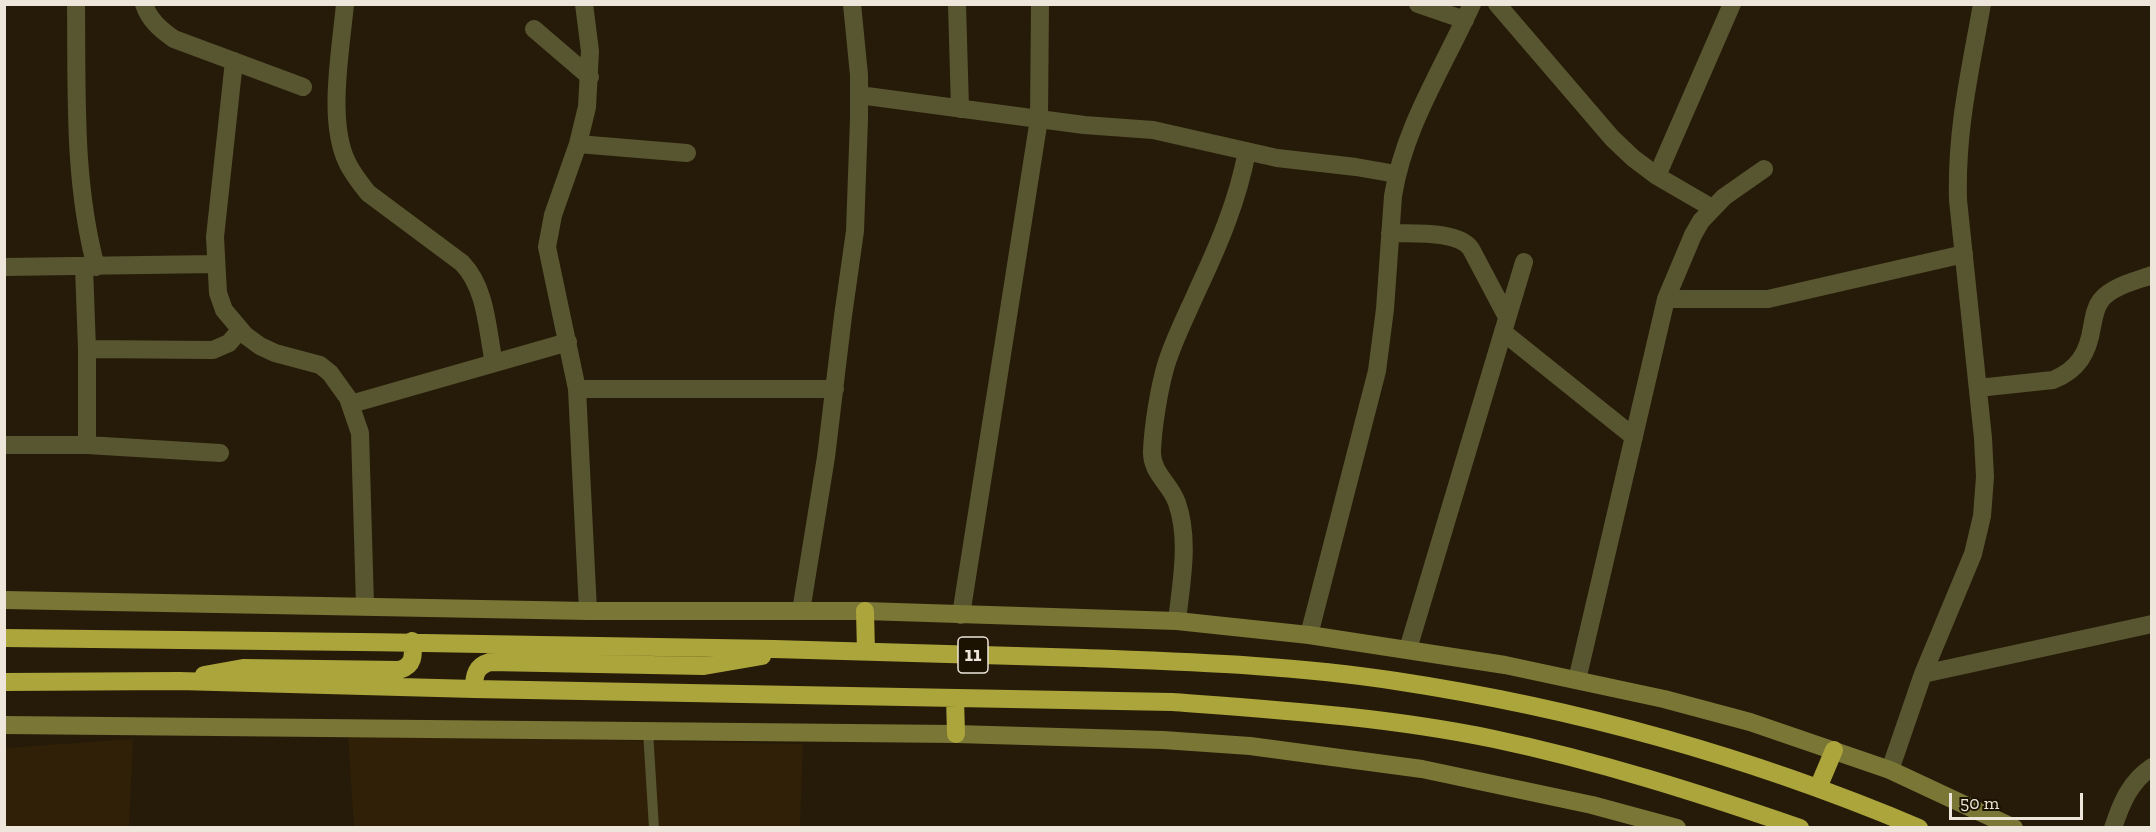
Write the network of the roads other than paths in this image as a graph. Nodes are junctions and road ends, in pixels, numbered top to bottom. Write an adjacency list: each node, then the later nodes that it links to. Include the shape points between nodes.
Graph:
1 (76, 4): 32 (street, via 78,162)
2 (144, 4): 14 (street, via 163,32)
3 (345, 4): 39 (street, via 336,125 346,161 368,193 469,270 479,288)
4 (584, 4): 15 (street)
5 (852, 4): 17 (street)
6 (957, 4): 18 (street)
7 (1040, 4): 19 (street)
8 (1418, 4): 12 (street)
9 (1497, 4): 25 (street, via 1611,138)
10 (1732, 4): 25 (street)
11 (1982, 4): 28 (street, via 1959,137 1958,200)
12 (1468, 12): 24 (street, via 1414,122)
13 (534, 29): 15 (street)
14 (234, 61): 16 (street); 30 (street)
15 (590, 77): 20 (street)
16 (303, 87)
17 (859, 96): 18 (street); 42 (street, via 855,231)
18 (960, 109): 19 (street)
19 (1039, 119): 21 (street, via 1153,130); 53 (street)
20 (578, 144): 22 (street); 37 (street, via 548,236 550,268)
21 (1247, 152): 24 (street); 54 (street, via 1227,222 1166,365 1159,401 1152,452 1154,465 1172,491 1181,519)
22 (687, 153)
23 (1764, 169): 26 (street)
24 (1396, 174): 27 (street)
25 (1657, 176): 26 (street)
26 (1712, 208): 34 (street, via 1693,235)
27 (1390, 233): 35 (street, via 1464,240); 56 (street, via 1377,371)
28 (1964, 254): 34 (street, via 1768,299); 40 (street)
29 (1524, 262): 35 (street)
30 (215, 264): 32 (street); 36 (street, via 224,309)
31 (4, 267): 32 (street)
32 (90, 267): 38 (street)
33 (2151, 275): 40 (street, via 2113,291 2100,302 2088,348 2064,375 2053,380)
34 (1666, 299): 44 (street)
35 (1505, 324): 44 (street); 59 (street)
36 (240, 330): 38 (street, via 229,343 213,350); 43 (street, via 275,353 324,368)
37 (568, 342): 39 (street); 41 (street)
38 (87, 349): 45 (street)
39 (494, 363): 43 (street)
40 (1978, 388): 62 (street, via 1985,477 1982,516 1973,554)
41 (578, 389): 42 (street); 50 (street)
42 (836, 389): 51 (street)
43 (351, 404): 49 (street, via 360,433)
44 (1634, 437): 63 (street)
45 (87, 445): 46 (street); 47 (street)
46 (4, 446)
47 (220, 453)
48 (4, 600): 49 (main road)
49 (365, 605): 50 (main road)
50 (588, 610): 51 (main road)
51 (801, 611): 52 (main road)
52 (866, 611): 53 (main road); 61 (highway)
53 (961, 615): 54 (main road)
54 (1177, 621): 56 (main road)
55 (2151, 624): 62 (street)
56 (1309, 635): 59 (main road)
57 (4, 638): 58 (highway, 11)
58 (412, 641): 60 (highway, 11); 64 (highway, via 413,659 408,667 399,670 243,668)
59 (1408, 649): 63 (main road)
60 (796, 650): 61 (highway, 11); 66 (highway, via 704,666 490,662 477,670)
61 (866, 651): 74 (highway, 11, via 1173,661 1392,680 1608,723 1714,752)
62 (1923, 674): 73 (street)
63 (1577, 680): 71 (main road, via 1750,722)
64 (179, 681): 65 (highway, 11); 66 (highway, 11)
65 (4, 682)
66 (474, 689): 67 (highway, 11)
67 (955, 698): 70 (highway); 77 (highway, 11, via 1172,702 1386,721 1492,739 1597,763)
68 (4, 725): 69 (main road)
69 (648, 731): 70 (main road); 75 (lane)
70 (956, 734): 76 (main road, via 1163,740 1336,756 1507,785)
71 (1834, 750): 73 (main road); 74 (highway)
72 (2151, 767): 80 (street, via 2133,784)
73 (1890, 770): 79 (main road)
74 (1818, 788): 78 (highway, 11)
75 (654, 828)
76 (1677, 828)
77 (1800, 828)
78 (1919, 828)
79 (2014, 828)
80 (2113, 828)

